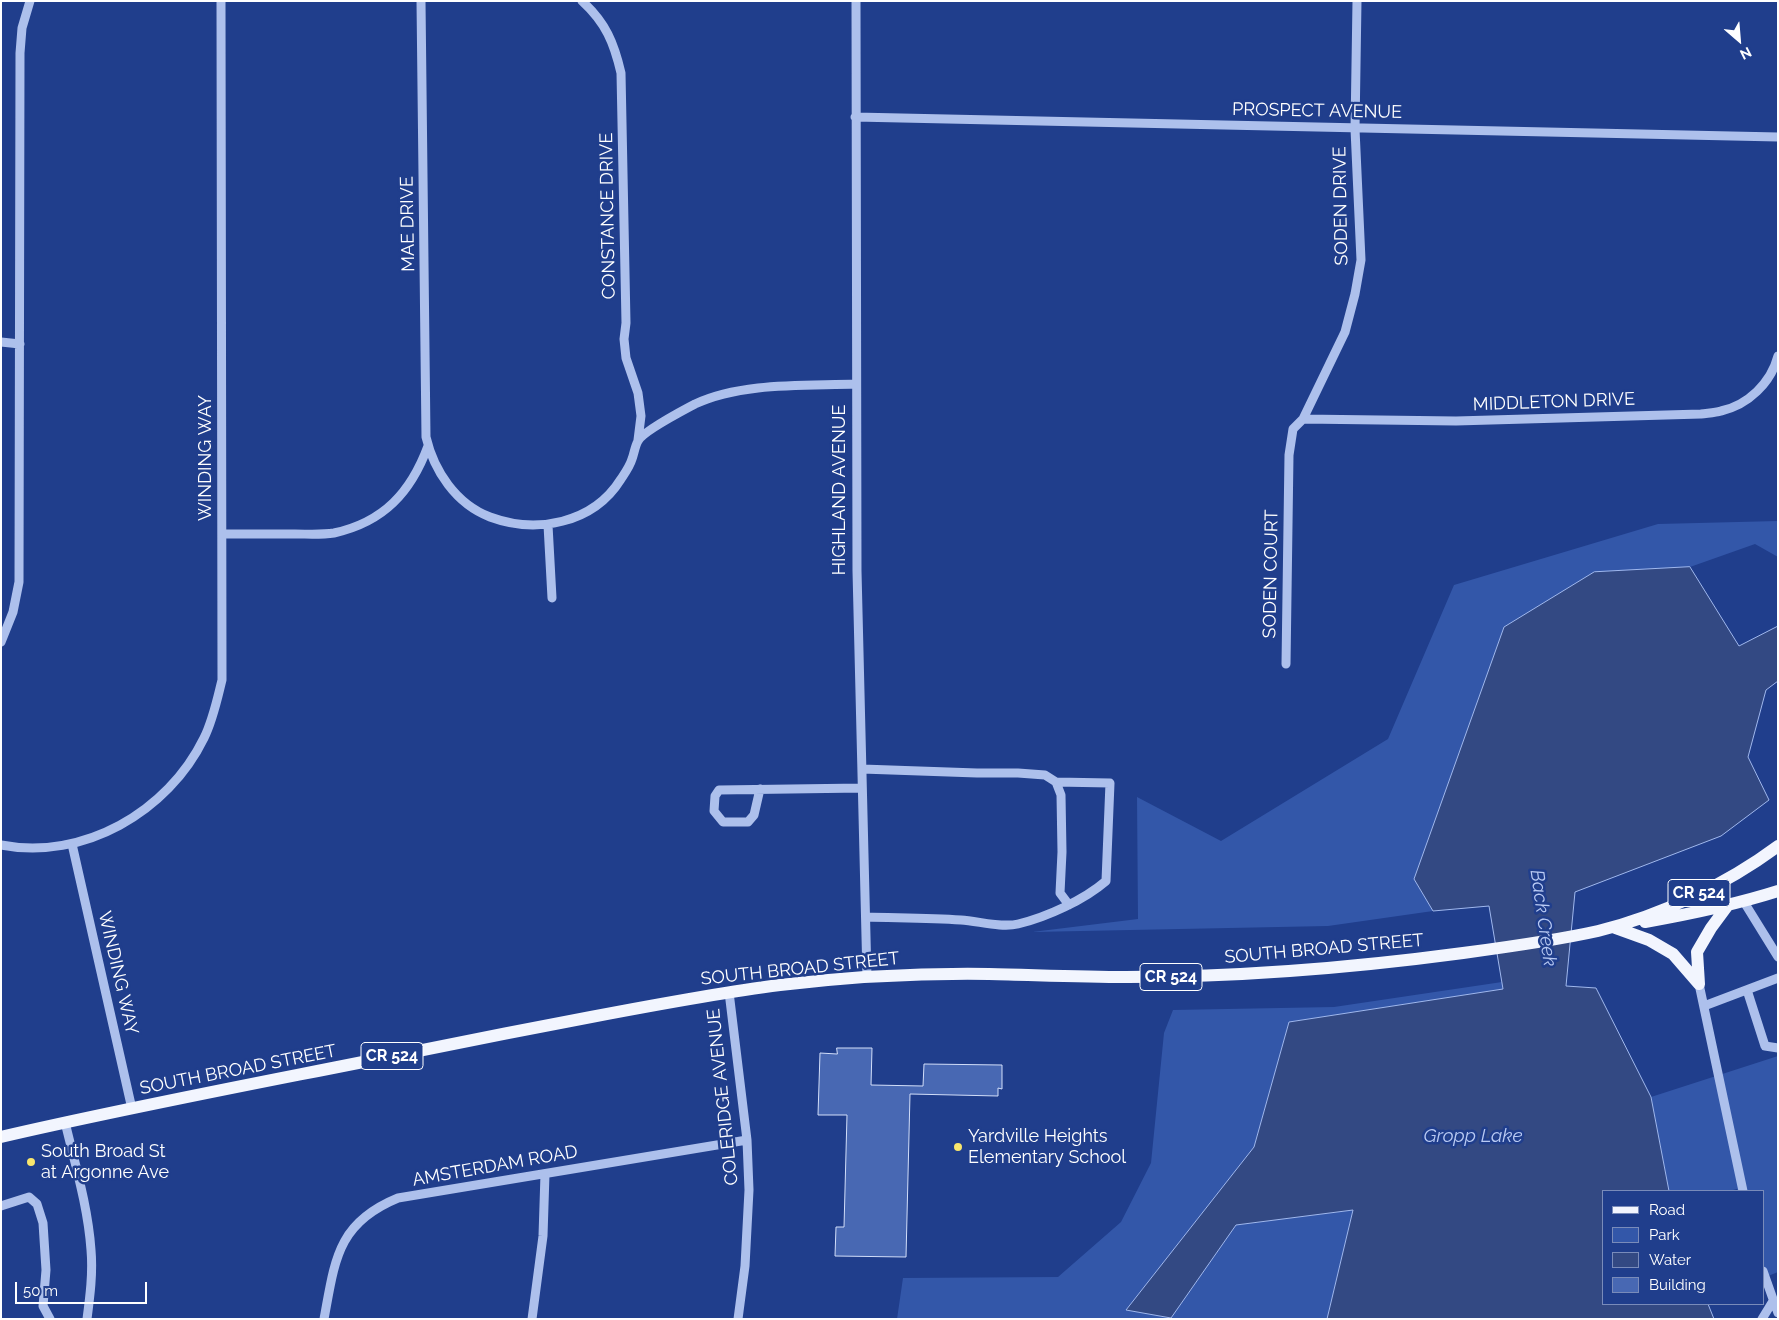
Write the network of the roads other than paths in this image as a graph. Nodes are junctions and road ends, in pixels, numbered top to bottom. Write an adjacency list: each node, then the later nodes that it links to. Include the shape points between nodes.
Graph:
1 (30, 1): 11 (street, via 22,28 20,53)
2 (222, 1): 19 (street, WINDING WAY)
3 (421, 1): 16 (street, MAE DRIVE)
4 (582, 1): 15 (street, CONSTANCE DRIVE, via 607,30 616,49 621,74 624,339 626,358 638,393)
5 (856, 1): 7 (street, HIGHLAND AVENUE)
6 (1358, 1): 8 (street, SODEN DRIVE)
7 (855, 117): 8 (street, PROSPECT AVENUE); 13 (street, HIGHLAND AVENUE)
8 (1355, 129): 9 (street, PROSPECT AVENUE); 14 (street, SODEN DRIVE, via 1361,260 1356,294 1345,332)
9 (1778, 136)
10 (1, 342): 11 (street)
11 (20, 344): 21 (street, via 20,582)
12 (1778, 356): 14 (street, MIDDLETON DRIVE, via 1769,377 1757,392 1720,412 1456,421)
13 (856, 384): 15 (street, via 753,388 721,395 668,419); 23 (street, HIGHLAND AVENUE)
14 (1303, 419): 17 (street, SODEN DRIVE, via 1293,429)
15 (638, 440): 18 (street, CONSTANCE DRIVE, via 631,462 605,498 587,511)
16 (428, 446): 18 (street, CONSTANCE DRIVE, via 437,469 450,487 471,506 505,522); 19 (street, via 408,488 371,519 325,534)
17 (1289, 484): 22 (street, SODEN COURT)
18 (548, 525): 20 (street)
19 (222, 534): 27 (street, WINDING WAY, via 222,680 204,738 174,784 154,802 111,830)
20 (552, 598)
21 (1, 642)
22 (1286, 664)
23 (862, 769): 24 (street, via 1018,773 1045,775); 25 (street, HIGHLAND AVENUE)
24 (1056, 782): 32 (street, via 1061,796 1060,893); 32 (street, via 1110,783 1106,881)
25 (862, 788): 26 (street); 34 (street, HIGHLAND AVENUE)
26 (760, 789): 26 (street, via 719,790 715,796 714,811 723,822 748,822 754,815)
27 (72, 844): 28 (street, WINDING WAY, via 45,848); 44 (street, WINDING WAY)
28 (1, 845)
29 (1778, 846): 35 (main road, SOUTH BROAD STREET / CR 524, via 1719,884 1682,902)
30 (1778, 891): 31 (main road, SOUTH BROAD STREET / CR 524)
31 (1744, 902): 33 (main road, SOUTH BROAD STREET / CR 524); 36 (street)
32 (1069, 905): 34 (street, via 1016,925 935,918)
33 (1728, 905): 35 (main road, SOUTH BROAD STREET / CR 524); 39 (main road, via 1697,952)
34 (866, 917): 37 (street, HIGHLAND AVENUE)
35 (1613, 927): 37 (main road, SOUTH BROAD STREET / CR 524, via 1473,952 1314,970 1198,976 931,974); 39 (main road, via 1648,940 1673,954)
36 (1778, 957)
37 (867, 978): 41 (main road, SOUTH BROAD STREET / CR 524)
38 (1778, 978): 40 (street)
39 (1699, 984): 42 (street)
40 (1747, 990): 42 (street); 43 (street, via 1765,1046)
41 (729, 992): 44 (main road, SOUTH BROAD STREET / CR 524); 47 (street, COLERIDGE AVENUE)
42 (1704, 1006): 49 (street)
43 (1778, 1048)
44 (132, 1109): 45 (main road, SOUTH BROAD STREET / CR 524)
45 (65, 1122): 46 (main road, SOUTH BROAD STREET / CR 524); 55 (street, via 88,1222 91,1286)
46 (1, 1138)
47 (747, 1140): 48 (street, AMSTERDAM ROAD); 58 (street, COLERIDGE AVENUE, via 749,1190)
48 (545, 1174): 56 (street, AMSTERDAM ROAD, via 398,1198 379,1206 362,1218 340,1250); 57 (street, via 543,1236)
49 (1743, 1190)
50 (1, 1206): 54 (street, via 29,1197 37,1204 43,1223 46,1270 43,1306)
51 (1764, 1274): 52 (street)
52 (1774, 1301): 53 (street); 59 (street)
53 (1778, 1312)
54 (50, 1319)
55 (87, 1319)
56 (324, 1319)
57 (532, 1319)
58 (738, 1319)
59 (1762, 1319)

